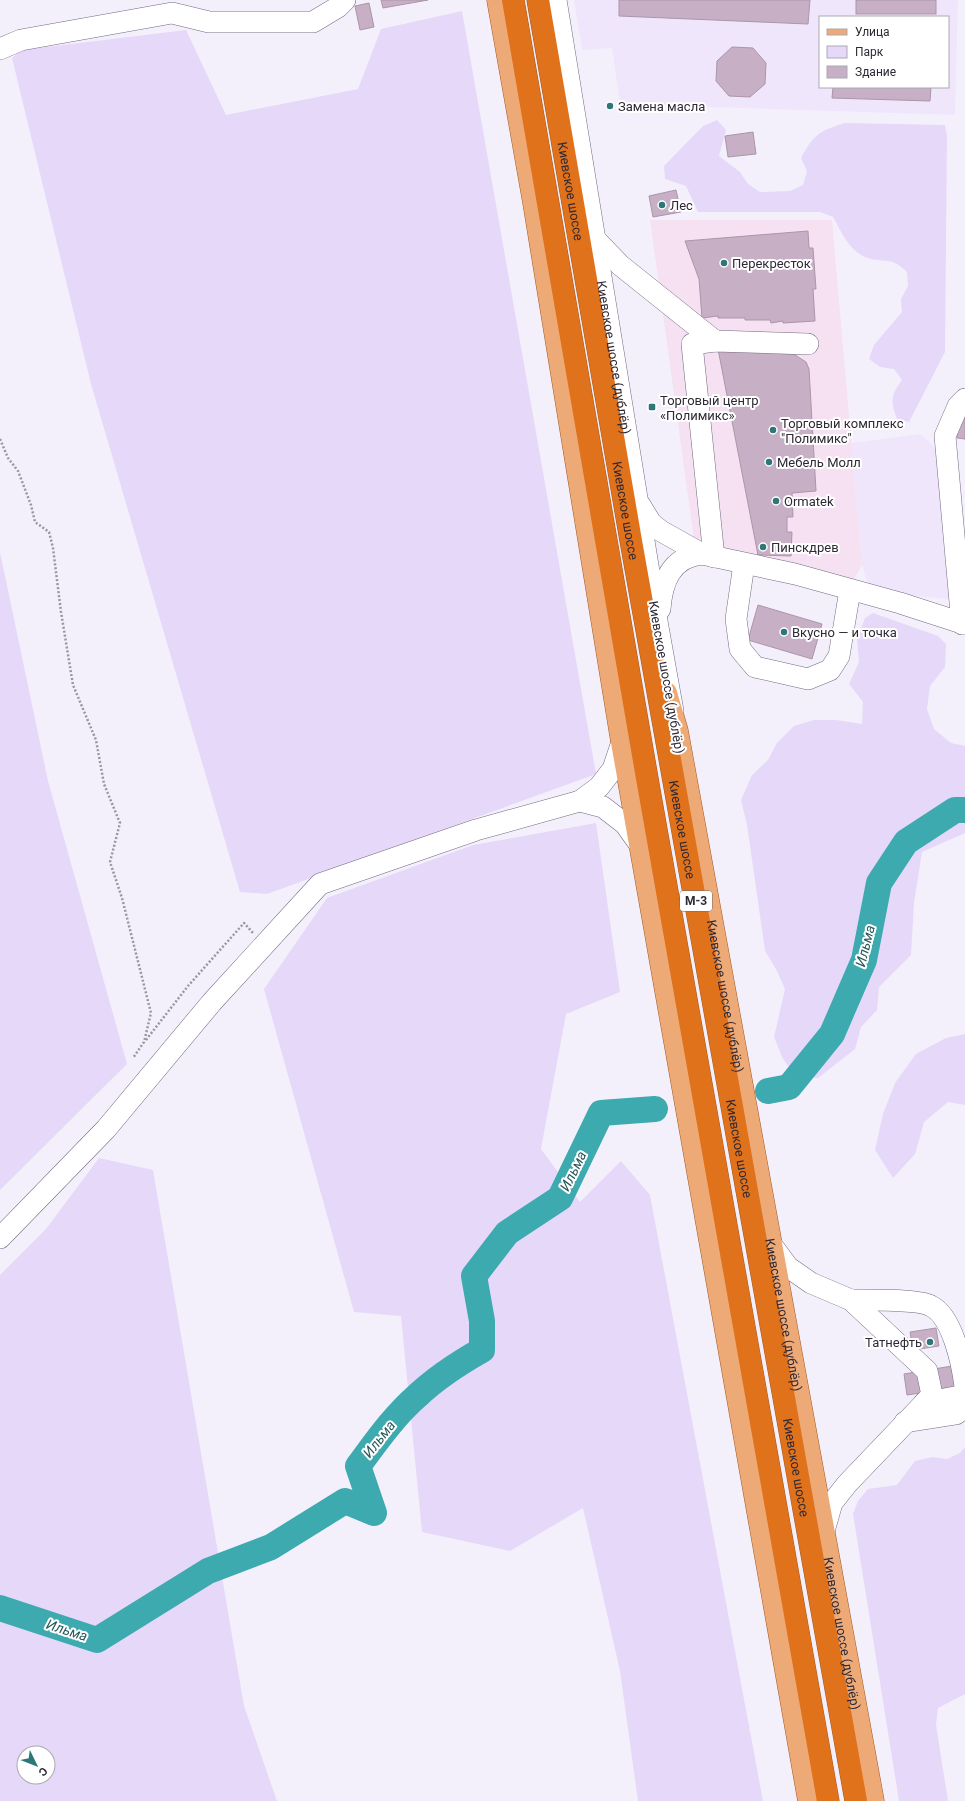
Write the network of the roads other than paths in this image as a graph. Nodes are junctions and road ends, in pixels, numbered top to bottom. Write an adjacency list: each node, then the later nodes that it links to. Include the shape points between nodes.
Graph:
1 (345, 0): 6 (street, via 313,22 209,22 172,13 21,40)
2 (498, 0): 17 (main road, via 534,203)
3 (513, 0): 30 (highway, Киевское шоссе / М-3)
4 (538, 0): 15 (highway, Киевское шоссе / М-3)
5 (556, 0): 7 (street, Киевское шоссе (дублёр))
6 (0, 49)
7 (595, 239): 8 (street, via 620,265); 11 (street, Киевское шоссе (дублёр))
8 (715, 341): 9 (street); 12 (street, via 692,344)
9 (808, 344)
10 (965, 399): 16 (street, via 958,406 945,436)
11 (638, 501): 12 (street, via 645,515 661,531); 15 (street, Киевское шоссе (дублёр))
12 (708, 555): 13 (street); 15 (street, via 690,555 672,568)
13 (744, 564): 14 (street, via 795,574); 14 (street, via 736,619 740,650 754,667 808,679 830,670 839,656)
14 (850, 590): 16 (street)
15 (651, 621): 21 (main road, Киевское шоссе (дублёр), via 677,731); 31 (highway, Киевское шоссе / М-3)
16 (964, 624)
17 (622, 742): 18 (street, via 613,769 599,787); 19 (main road)
18 (580, 801): 19 (street, via 602,807 625,824); 20 (street, via 476,830 320,884 212,1002 106,1129)
19 (640, 845): 29 (main road)
20 (0, 1238)
21 (771, 1244): 22 (street, via 788,1267 811,1283); 28 (main road, Киевское шоссе (дублёр))
22 (851, 1300): 23 (street, via 919,1303 934,1308 945,1319 959,1350); 25 (street, via 927,1371 932,1395)
23 (965, 1386)
24 (965, 1395): 25 (street)
25 (924, 1403): 27 (street)
26 (965, 1407): 27 (street, via 956,1414)
27 (905, 1422): 28 (street, via 832,1502)
28 (824, 1531): 32 (main road, Киевское шоссе (дублёр))
29 (809, 1801)
30 (828, 1801)
31 (856, 1801)
32 (873, 1801)

